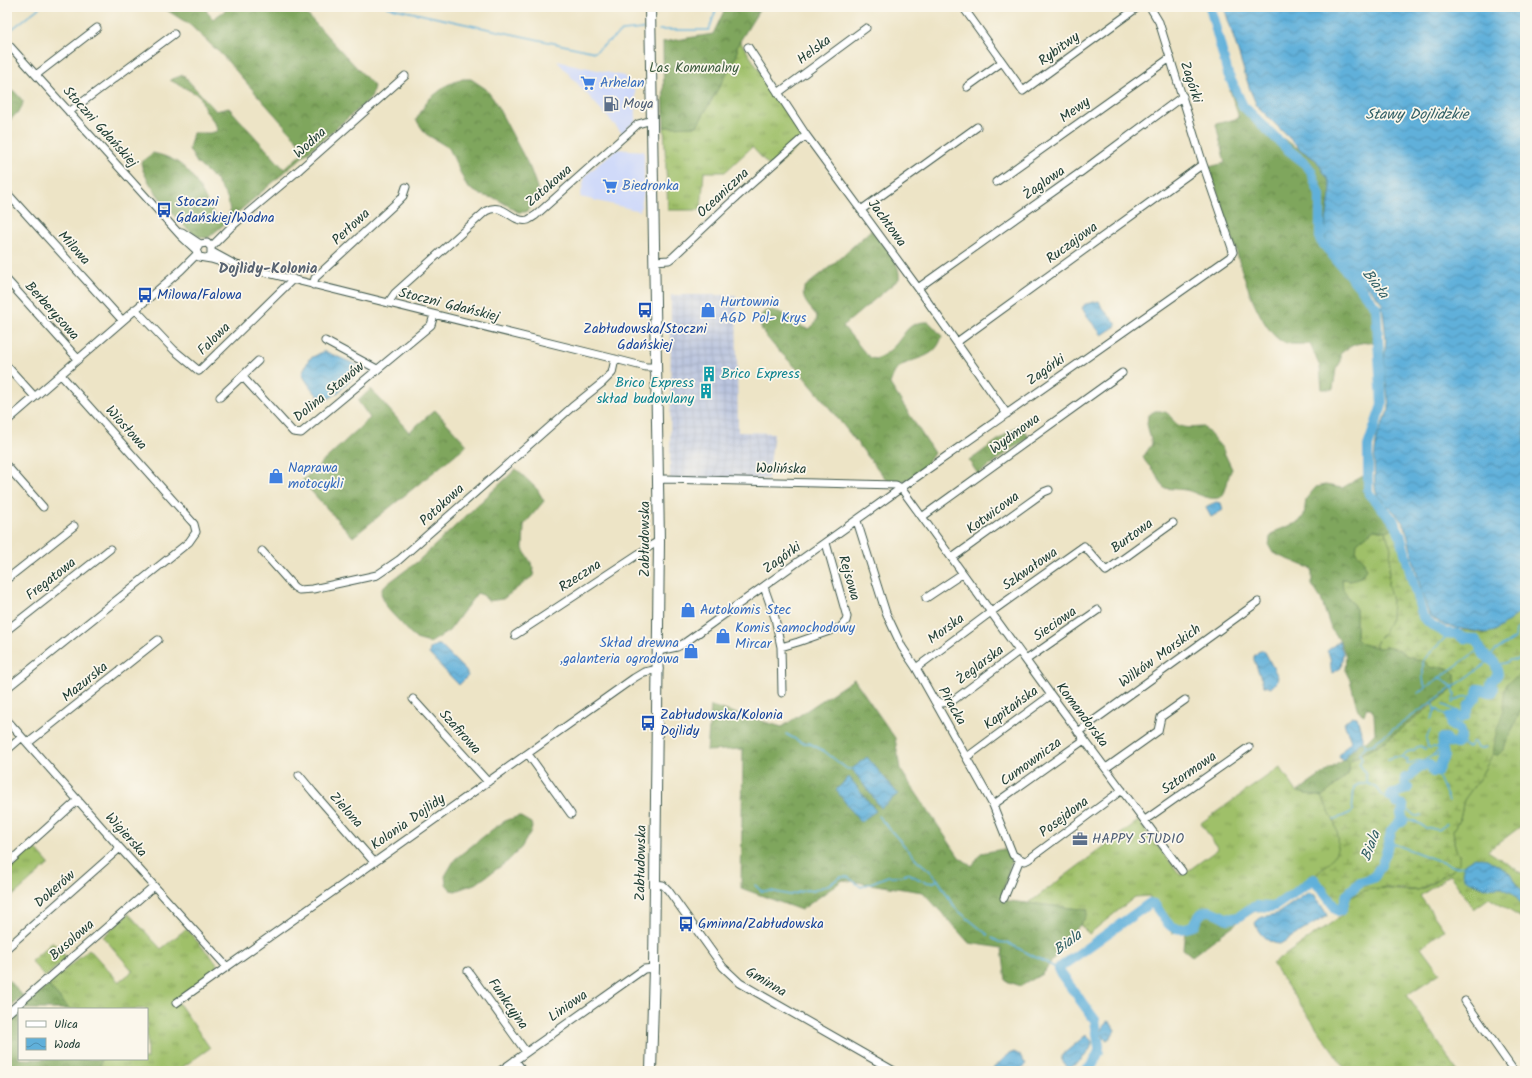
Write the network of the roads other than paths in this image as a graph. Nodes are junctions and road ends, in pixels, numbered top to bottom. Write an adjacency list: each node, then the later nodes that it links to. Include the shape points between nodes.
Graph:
1 (650, 7): 18 (highway, Zabłudowska)
2 (962, 7): 11 (street, Rybitwy)
3 (1138, 7): 11 (street, Rybitwy, via 1023,91)
4 (1150, 7): 10 (street, Zagórki, via 1159,22)
5 (97, 28): 12 (street)
6 (866, 28): 15 (street, Helska)
7 (174, 34): 17 (street)
8 (7, 42): 12 (street, Stoczni Gdańskiej)
9 (748, 47): 15 (street, Jachtowa)
10 (1170, 58): 16 (street, Zagórki); 22 (street, Mewy)
11 (1002, 62): 14 (street)
12 (36, 75): 17 (street, Stoczni Gdańskiej)
13 (405, 76): 26 (street, Wodna, via 300,169 231,227 222,231)
14 (968, 87)
15 (778, 93): 20 (street, Jachtowa)
16 (1183, 96): 21 (street, Zagórki); 31 (street, Żaglowa)
17 (69, 112): 26 (street, Stoczni Gdańskiej, via 175,228)
18 (652, 120): 27 (highway, Zabłudowska); 32 (street, Zatokowa, via 638,124 536,216 522,221 497,208 486,211 395,293)
19 (977, 127): 25 (street)
20 (806, 135): 25 (street, Jachtowa); 27 (street, Oceaniczna, via 673,258)
21 (1203, 164): 37 (street, Ruczajowa); 49 (street, Zagórki, via 1232,248 1230,257)
22 (996, 182)
23 (406, 187): 30 (street, Perłowa, via 403,196 315,278)
24 (7, 193): 35 (street, Milowa)
25 (861, 210): 31 (street, Jachtowa)
26 (204, 251): 28 (street, Stoczni Gdańskiej, via 234,264); 33 (street)
27 (655, 261): 42 (highway, Zabłudowska)
28 (293, 279): 30 (street, Stoczni Gdańskiej); 33 (street, Falowa, via 199,371 174,350)
29 (7, 280): 38 (street, Berberysowa)
30 (313, 284): 32 (street, Stoczni Gdańskiej)
31 (918, 288): 37 (street, Jachtowa)
32 (388, 303): 34 (street, Stoczni Gdańskiej)
33 (135, 309): 35 (street)
34 (434, 315): 39 (street, Stoczni Gdańskiej); 43 (street, Dolina Stawów, via 431,325)
35 (122, 320): 38 (street)
36 (325, 341): 43 (street)
37 (956, 342): 49 (street, Jachtowa)
38 (78, 359): 45 (street)
39 (615, 359): 42 (street, Stoczni Gdańskiej, via 646,367); 64 (street, Potokowa, via 612,373 602,383 399,560 377,575 299,590)
40 (258, 361): 46 (street)
41 (7, 366): 47 (street)
42 (657, 367): 52 (highway, Zabłudowska)
43 (377, 369): 46 (street, Dolina Stawów, via 297,434)
44 (1122, 373): 56 (street, Wydmowa)
45 (61, 374): 47 (street); 82 (street, Wiosłowa, via 194,524 196,532 190,542)
46 (242, 376): 48 (street)
47 (35, 397): 50 (street)
48 (220, 397)
49 (1007, 414): 53 (street, Zagórki)
50 (7, 421)
51 (7, 466): 55 (street)
52 (659, 480): 53 (street, Wolińska, via 896,485); 60 (highway, Zabłudowska)
53 (901, 488): 56 (street, Komandorska); 57 (street, Zagórki)
54 (1049, 490): 65 (street, Kotwicowa)
55 (43, 507)
56 (922, 517): 65 (street, Komandorska)
57 (857, 521): 61 (street, Zagórki); 80 (street, Piracka, via 886,613 902,648)
58 (1173, 523): 62 (street, Burtowa, via 1106,571)
59 (74, 526): 67 (street)
60 (660, 541): 74 (street, Rzeczna); 77 (highway, Zabłudowska)
61 (826, 543): 68 (street, Zagórki); 76 (street, Rejsowa, via 846,621 841,627)
62 (1084, 546): 72 (street, Szkwałowa)
63 (110, 549): 73 (street, Fregatowa)
64 (262, 551)
65 (952, 558): 66 (street, Komandorska)
66 (962, 574): 69 (street); 72 (street, Komandorska)
67 (7, 579)
68 (764, 587): 76 (street, via 775,618); 77 (street, Zagórki, via 683,644)
69 (926, 598)
70 (1258, 602): 89 (street, Wilków Morskich)
71 (1098, 610): 79 (street, Sieciowa)
72 (991, 612): 78 (street, Komandorska); 80 (street, Morska)
73 (7, 630)
74 (515, 635)
75 (158, 640): 92 (street, Mazurska)
76 (781, 647): 83 (street)
77 (658, 651): 81 (highway, Zabłudowska)
78 (1019, 651): 79 (street, Komandorska); 86 (street, Żeglarska, via 951,702)
79 (1026, 660): 84 (street, Komandorska)
80 (916, 668): 86 (street, Piracka)
81 (659, 669): 95 (street, Kolonia Dojlidy, via 644,672 634,678); 110 (highway, Zabłudowska)
82 (7, 688)
83 (782, 693)
84 (1051, 695): 89 (street, Komandorska); 96 (street, Kapitańska)
85 (413, 699): 99 (street, Szafirowa)
86 (933, 700): 96 (street, Piracka)
87 (1185, 700): 97 (street, via 1161,717 1158,731)
88 (7, 720): 90 (street, Wigierska)
89 (1078, 732): 91 (street, Komandorska)
90 (22, 736): 92 (street, Wigierska); 94 (street)
91 (1084, 740): 97 (street, Komandorska); 102 (street, Cumownicza)
92 (28, 744): 101 (street, Wigierska)
93 (1249, 747): 104 (street, Sztormowa)
94 (7, 750)
95 (528, 754): 99 (street, Kolonia Dojlidy); 103 (street)
96 (967, 757): 102 (street, Piracka)
97 (1106, 768): 100 (street, Komandorska)
98 (299, 775): 107 (street, Zielona)
99 (488, 782): 107 (street, Kolonia Dojlidy)
100 (1122, 790): 104 (street, Komandorska); 106 (street, Posejdona, via 1029,859)
101 (78, 800): 105 (street, Wigierska); 108 (street)
102 (993, 805): 106 (street, Piracka, via 1011,851)
103 (571, 814)
104 (1145, 820): 109 (street, Komandorska)
105 (120, 848): 111 (street, Wigierska); 113 (street, Dokerów)
106 (1020, 859): 112 (street)
107 (374, 862): 114 (street, Kolonia Dojlidy)
108 (7, 864)
109 (1182, 871)
110 (655, 884): 115 (highway, Zabłudowska); 125 (street, Gminna, via 663,885 668,890 723,967 740,983)
111 (154, 886): 114 (street, Wigierska); 119 (street, Busolowa)
112 (1004, 898)
113 (7, 948)
114 (227, 966): 118 (street, Kolonia Dojlidy)
115 (654, 968): 120 (street, Liniowa, via 644,969); 124 (highway, Zabłudowska)
116 (468, 971): 120 (street, Funkcyjna)
117 (1464, 1001): 126 (street)
118 (176, 1004)
119 (7, 1014)
120 (526, 1052): 121 (street, Liniowa)
121 (515, 1060): 122 (street, Liniowa); 123 (street)
122 (500, 1071)
123 (523, 1071)
124 (651, 1071)
125 (894, 1071)
126 (1514, 1071)

